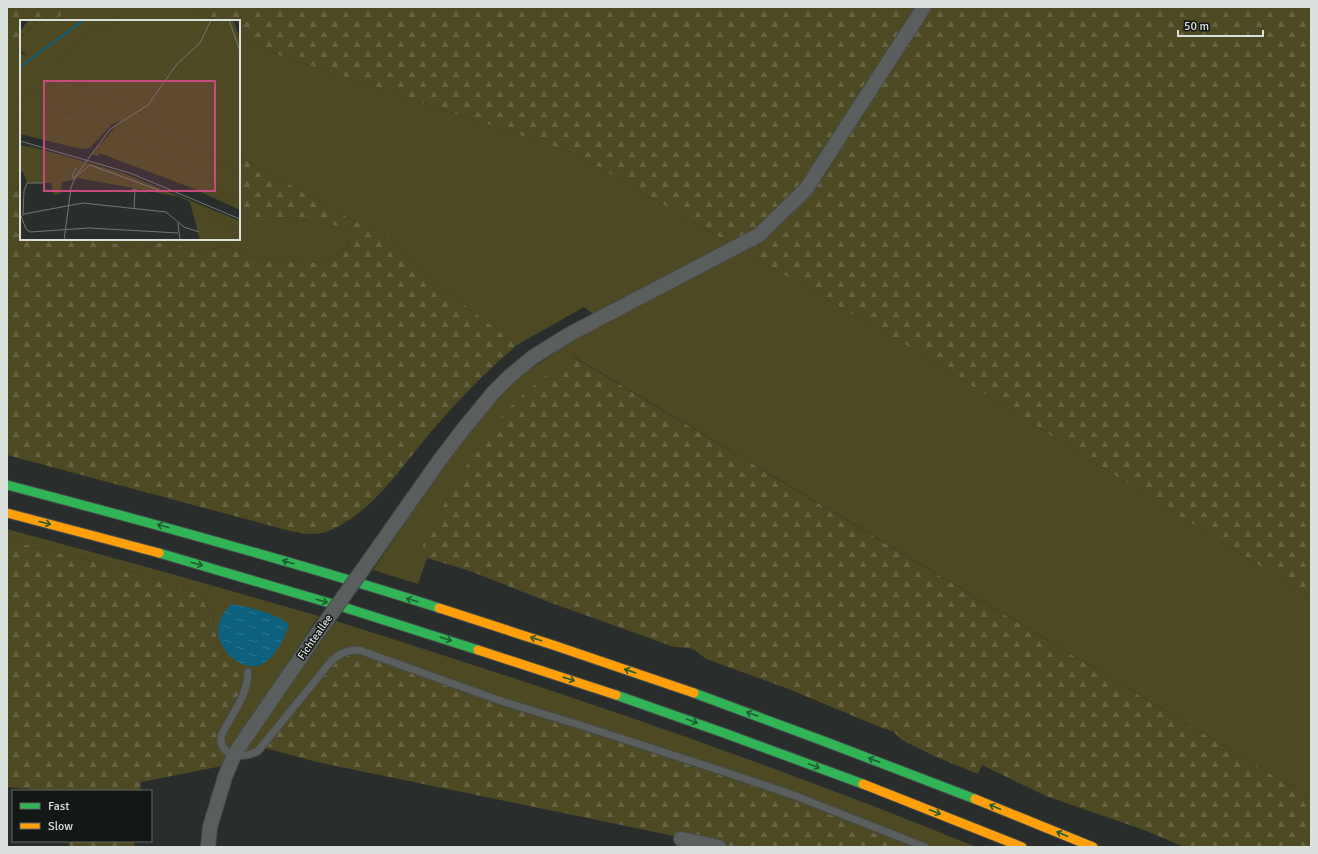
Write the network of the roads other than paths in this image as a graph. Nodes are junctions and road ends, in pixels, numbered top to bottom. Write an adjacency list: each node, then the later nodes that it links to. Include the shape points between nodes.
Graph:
1 (924, 7): 5 (street, Fichteallee, bridge, via 806,189 759,234 570,334 510,376 493,393 453,442)
2 (7, 485): 14 (highway, one-way to 2, via 775,722 566,649 370,586)
3 (7, 513): 13 (highway, one-way to 13, via 201,565 506,658 781,753)
4 (248, 672): 5 (lane, via 245,693 220,736 223,748)
5 (234, 754): 6 (lane, via 247,755 258,751 332,660 350,650 359,650 504,702 793,795); 9 (street, Fichteallee, via 210,827)
6 (899, 836): 11 (lane); 12 (lane)
7 (681, 839): 8 (street)
8 (705, 845): 10 (street)
9 (208, 847)
10 (719, 847)
11 (910, 847)
12 (925, 847)
13 (1022, 847)
14 (1093, 847)

